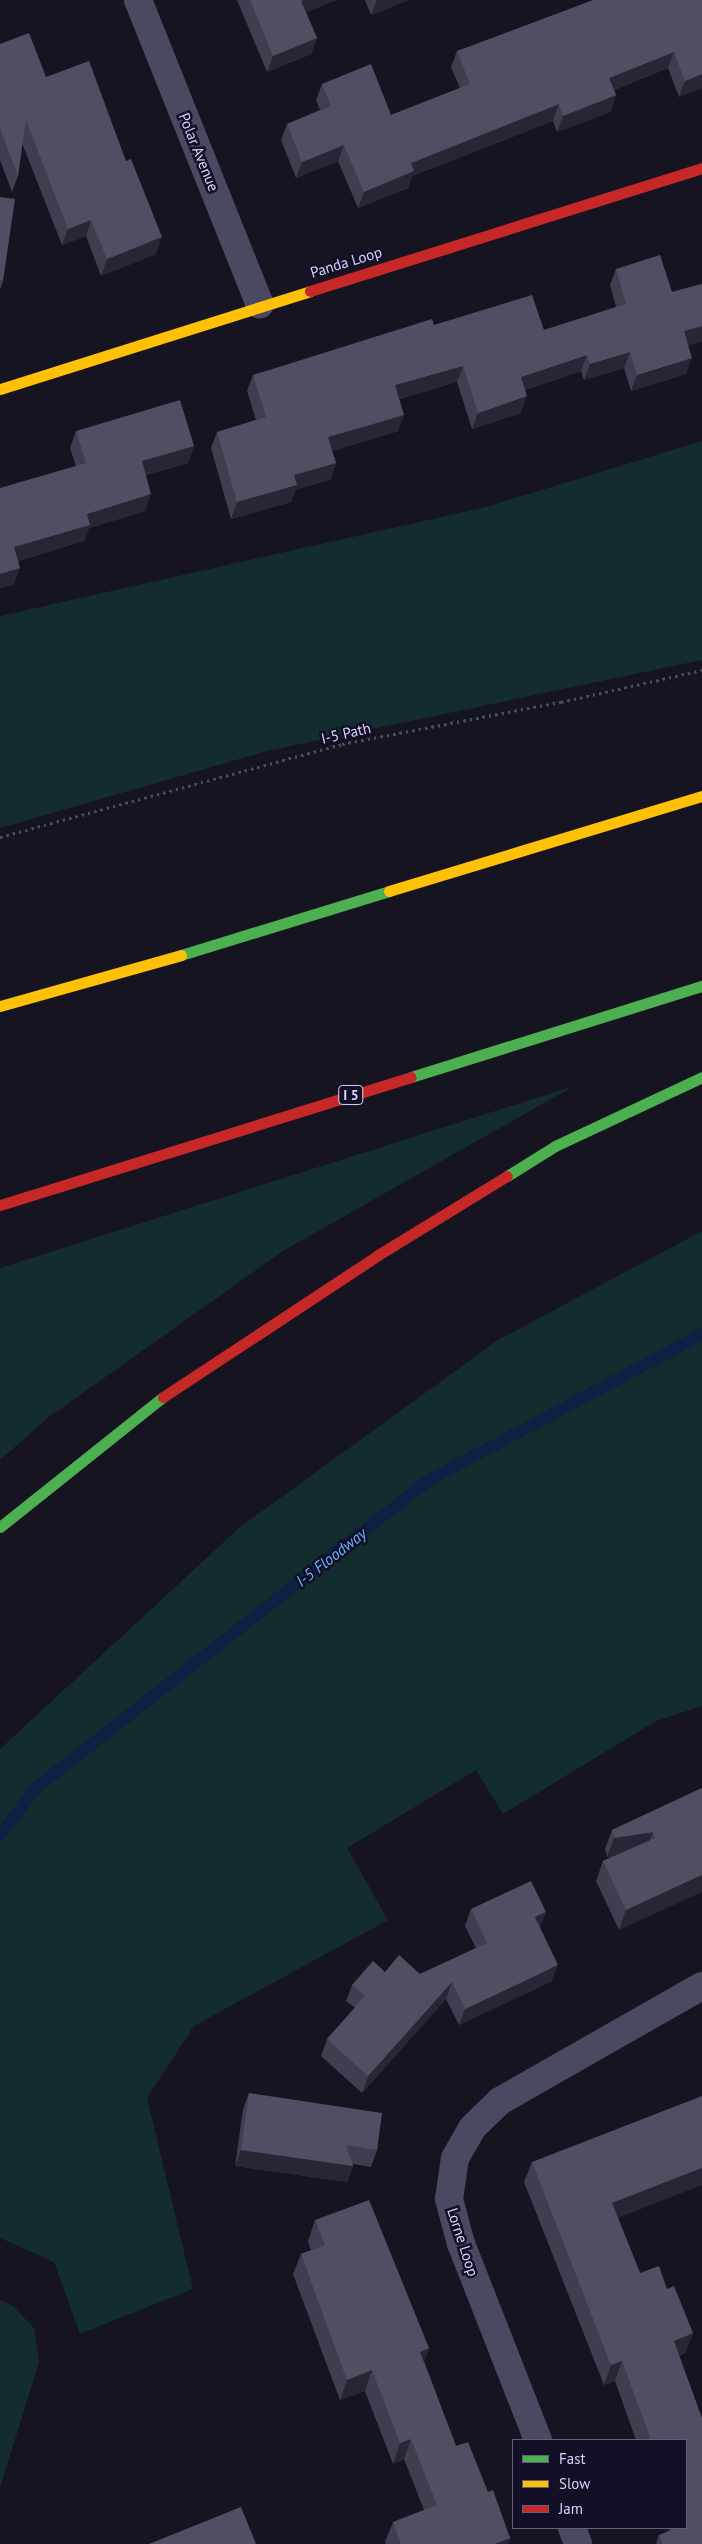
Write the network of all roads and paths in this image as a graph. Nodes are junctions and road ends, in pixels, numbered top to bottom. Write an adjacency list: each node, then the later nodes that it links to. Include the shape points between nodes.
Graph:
1 (138, 0): 3 (street, Polar Avenue)
2 (702, 168): 3 (main road, Panda Loop)
3 (260, 305): 4 (main road, Panda Loop)
4 (0, 389)
5 (702, 670): 7 (path, I-5 Path, via 561,702 342,744)
6 (702, 796): 8 (main road)
7 (0, 837)
8 (174, 957): 9 (main road); 11 (main road)
9 (48, 979)
10 (702, 986): 13 (main road, I 5)
11 (0, 1006)
12 (702, 1077): 14 (main road, via 555,1146 378,1254 177,1384)
13 (0, 1205)
14 (0, 1527)
15 (702, 1986): 16 (street, Lorne Loop, via 500,2101 472,2128 456,2158 449,2199 461,2244)
16 (538, 2439)
17 (572, 2529): 18 (street)
18 (578, 2544)

